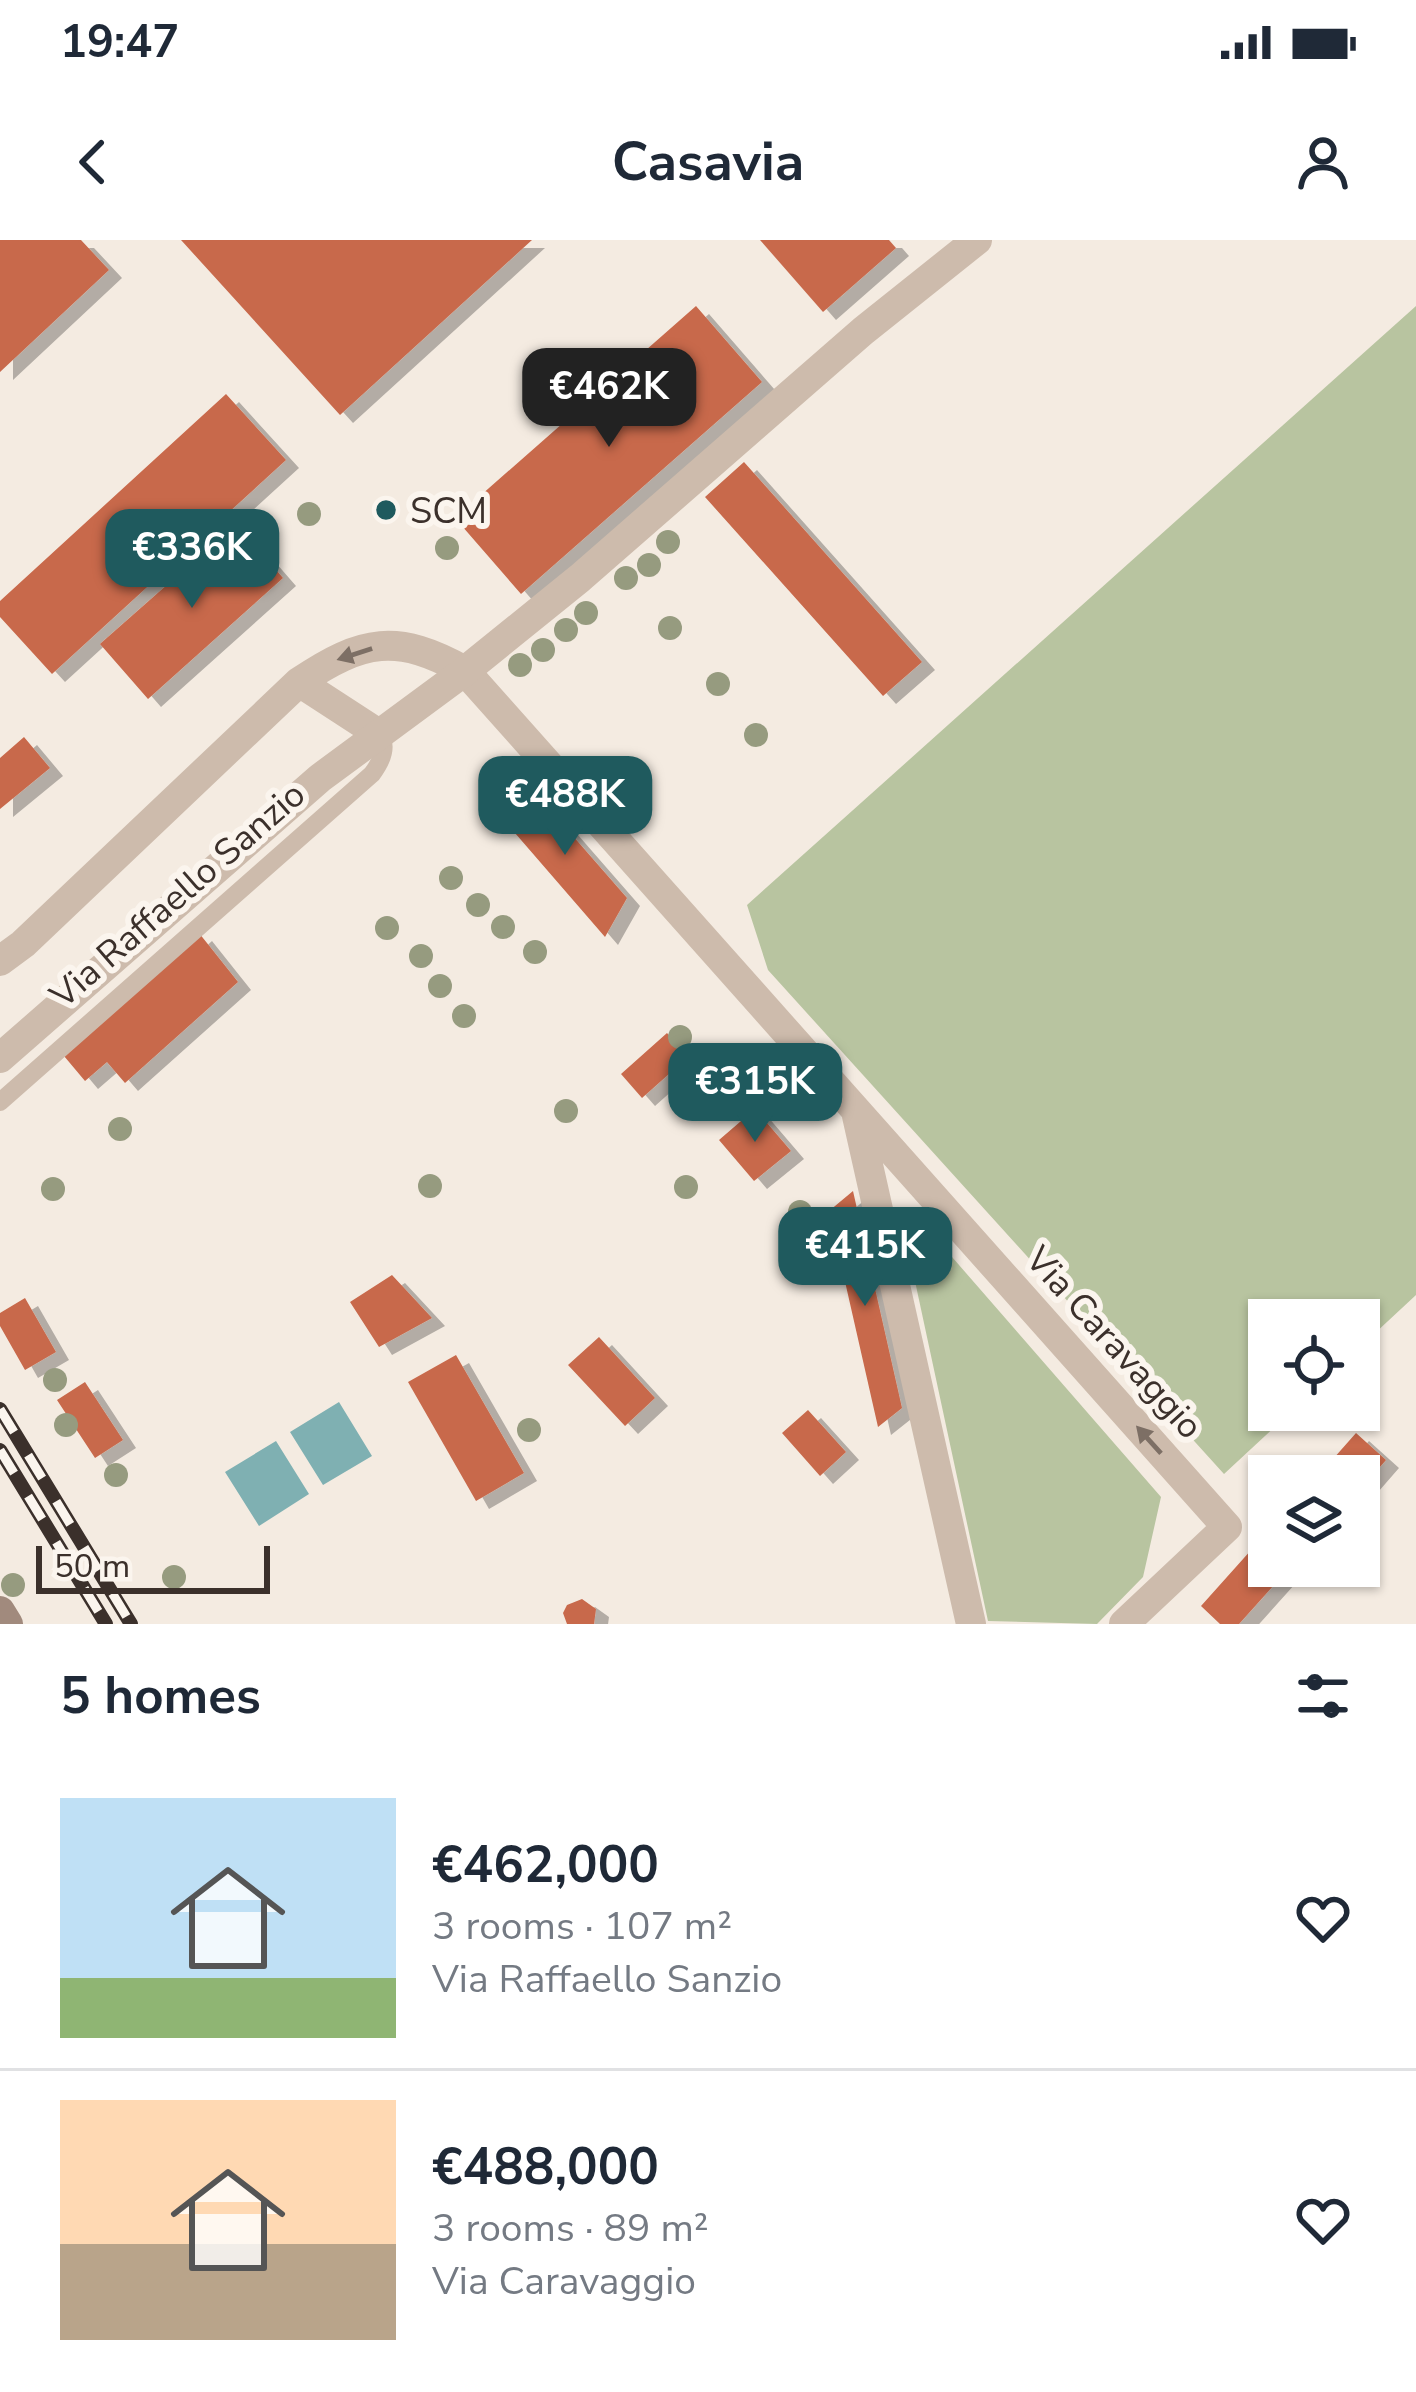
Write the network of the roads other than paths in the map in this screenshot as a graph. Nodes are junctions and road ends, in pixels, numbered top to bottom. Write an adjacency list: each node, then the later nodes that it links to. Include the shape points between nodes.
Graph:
1 (977, 240): 2 (street, Via Raffaello Sanzio)
2 (465, 671): 3 (street, one-way to 3, via 412,647 381,646); 4 (street, Via Raffaello Sanzio); 8 (street, Via Caravaggio)
3 (299, 682): 4 (street); 5 (street)
4 (379, 734): 6 (street, Via Raffaello Sanzio); 7 (lane, Via Raffaello Sanzio, via 382,757 372,774)
5 (0, 961)
6 (0, 1058)
7 (0, 1102)
8 (856, 1110): 9 (street); 10 (street, Via Caravaggio, one-way to 8, via 1227,1527)
9 (971, 1624)
10 (1124, 1624)

